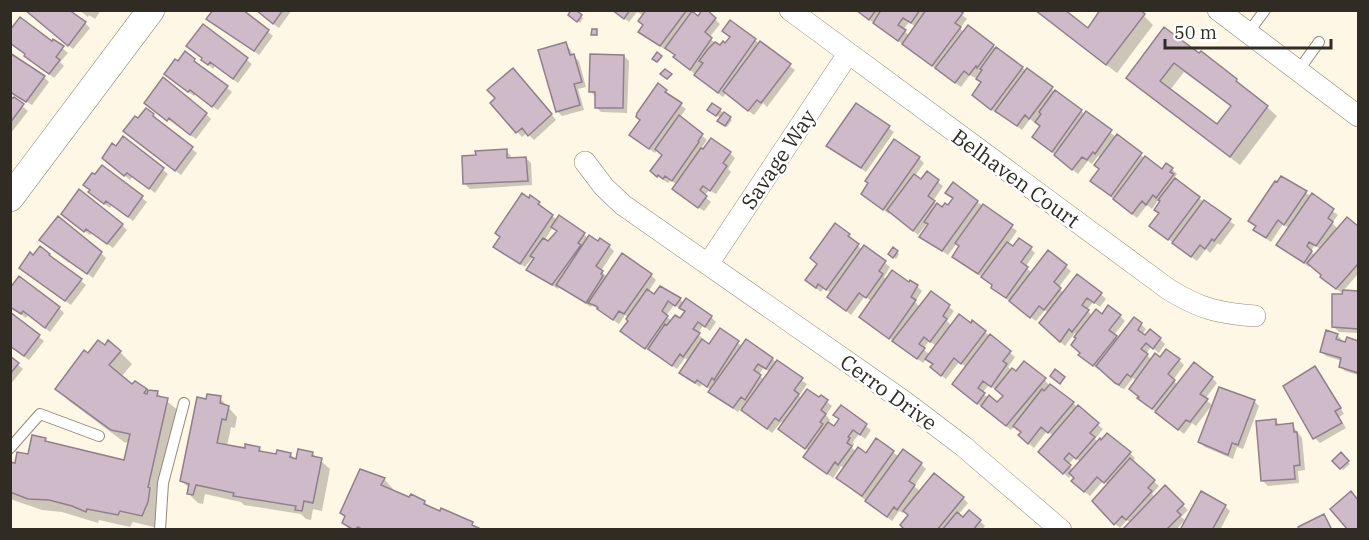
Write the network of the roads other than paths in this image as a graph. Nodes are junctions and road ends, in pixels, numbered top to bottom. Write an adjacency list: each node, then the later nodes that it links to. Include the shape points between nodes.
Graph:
1 (151, 10): 11 (street)
2 (790, 10): 7 (street, Belhaven Court)
3 (1218, 10): 5 (street)
4 (1265, 10): 5 (lane)
5 (1248, 33): 8 (street)
6 (1319, 42): 8 (lane)
7 (848, 54): 12 (street, Savage Way); 13 (street, Belhaven Court, via 1168,290 1207,309)
8 (1298, 71): 9 (street)
9 (1359, 116)
10 (585, 162): 12 (street, Cerro Drive, via 623,205)
11 (10, 198)
12 (708, 264): 18 (street, Cerro Drive, via 905,402)
13 (1255, 316)
14 (184, 403): 17 (lane, via 163,483)
15 (99, 436): 16 (lane, via 40,414)
16 (10, 448)
17 (160, 530)
18 (1061, 530)

